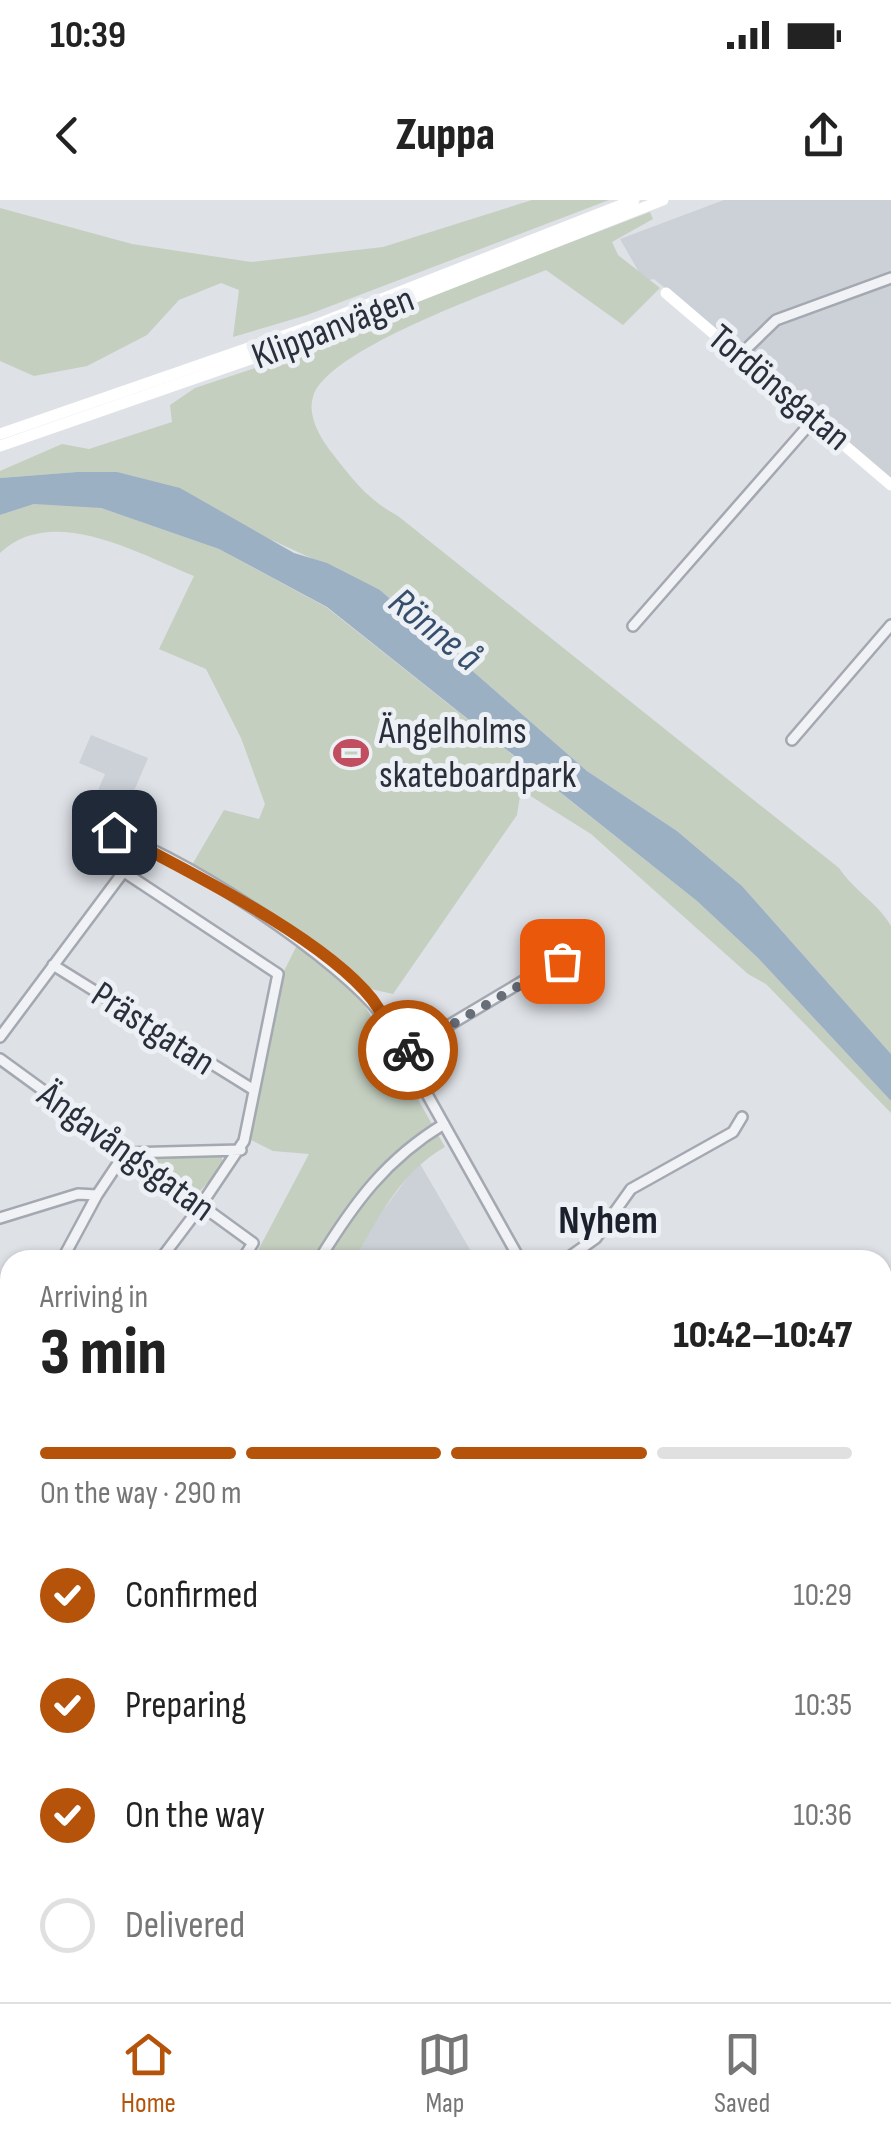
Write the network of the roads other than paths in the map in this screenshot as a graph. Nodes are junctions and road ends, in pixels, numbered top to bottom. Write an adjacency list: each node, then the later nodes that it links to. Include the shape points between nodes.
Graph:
1 (634, 200): 7 (main road, Klippanvägen, via 315,325)
2 (663, 200): 8 (main road, Klippanvägen, via 311,338)
3 (891, 278): 5 (street, via 776,320)
4 (666, 293): 5 (main road, Tordönsgatan)
5 (741, 354): 6 (main road, Tordönsgatan)
6 (815, 418): 9 (main road, Tordönsgatan); 10 (street)
7 (0, 434)
8 (0, 446)
9 (891, 485)
10 (633, 626)
11 (891, 626): 12 (street)
12 (792, 740)
13 (99, 830): 14 (street)
14 (142, 847): 15 (street); 19 (street, via 208,882 351,978)
15 (121, 870): 17 (street); 21 (street, via 278,974)
16 (565, 956): 19 (street)
17 (53, 965): 18 (street); 21 (street, Prästgatan)
18 (0, 1037)
19 (404, 1052): 23 (street)
20 (0, 1059): 25 (street, Ängavångsgatan)
21 (254, 1090): 24 (street)
22 (742, 1117): 34 (street, via 732,1132 632,1189)
23 (444, 1124): 32 (street, via 378,1174); 33 (street)
24 (241, 1150): 25 (street); 27 (street)
25 (126, 1152): 26 (street); 27 (street, Ängavångsgatan)
26 (97, 1195): 28 (street, via 78,1194); 29 (street)
27 (201, 1205): 30 (street); 31 (street, Ängavångsgatan, via 253,1242)
28 (0, 1218)
29 (67, 1250)
30 (167, 1250)
31 (248, 1250)
32 (326, 1250)
33 (514, 1250)
34 (579, 1250)

